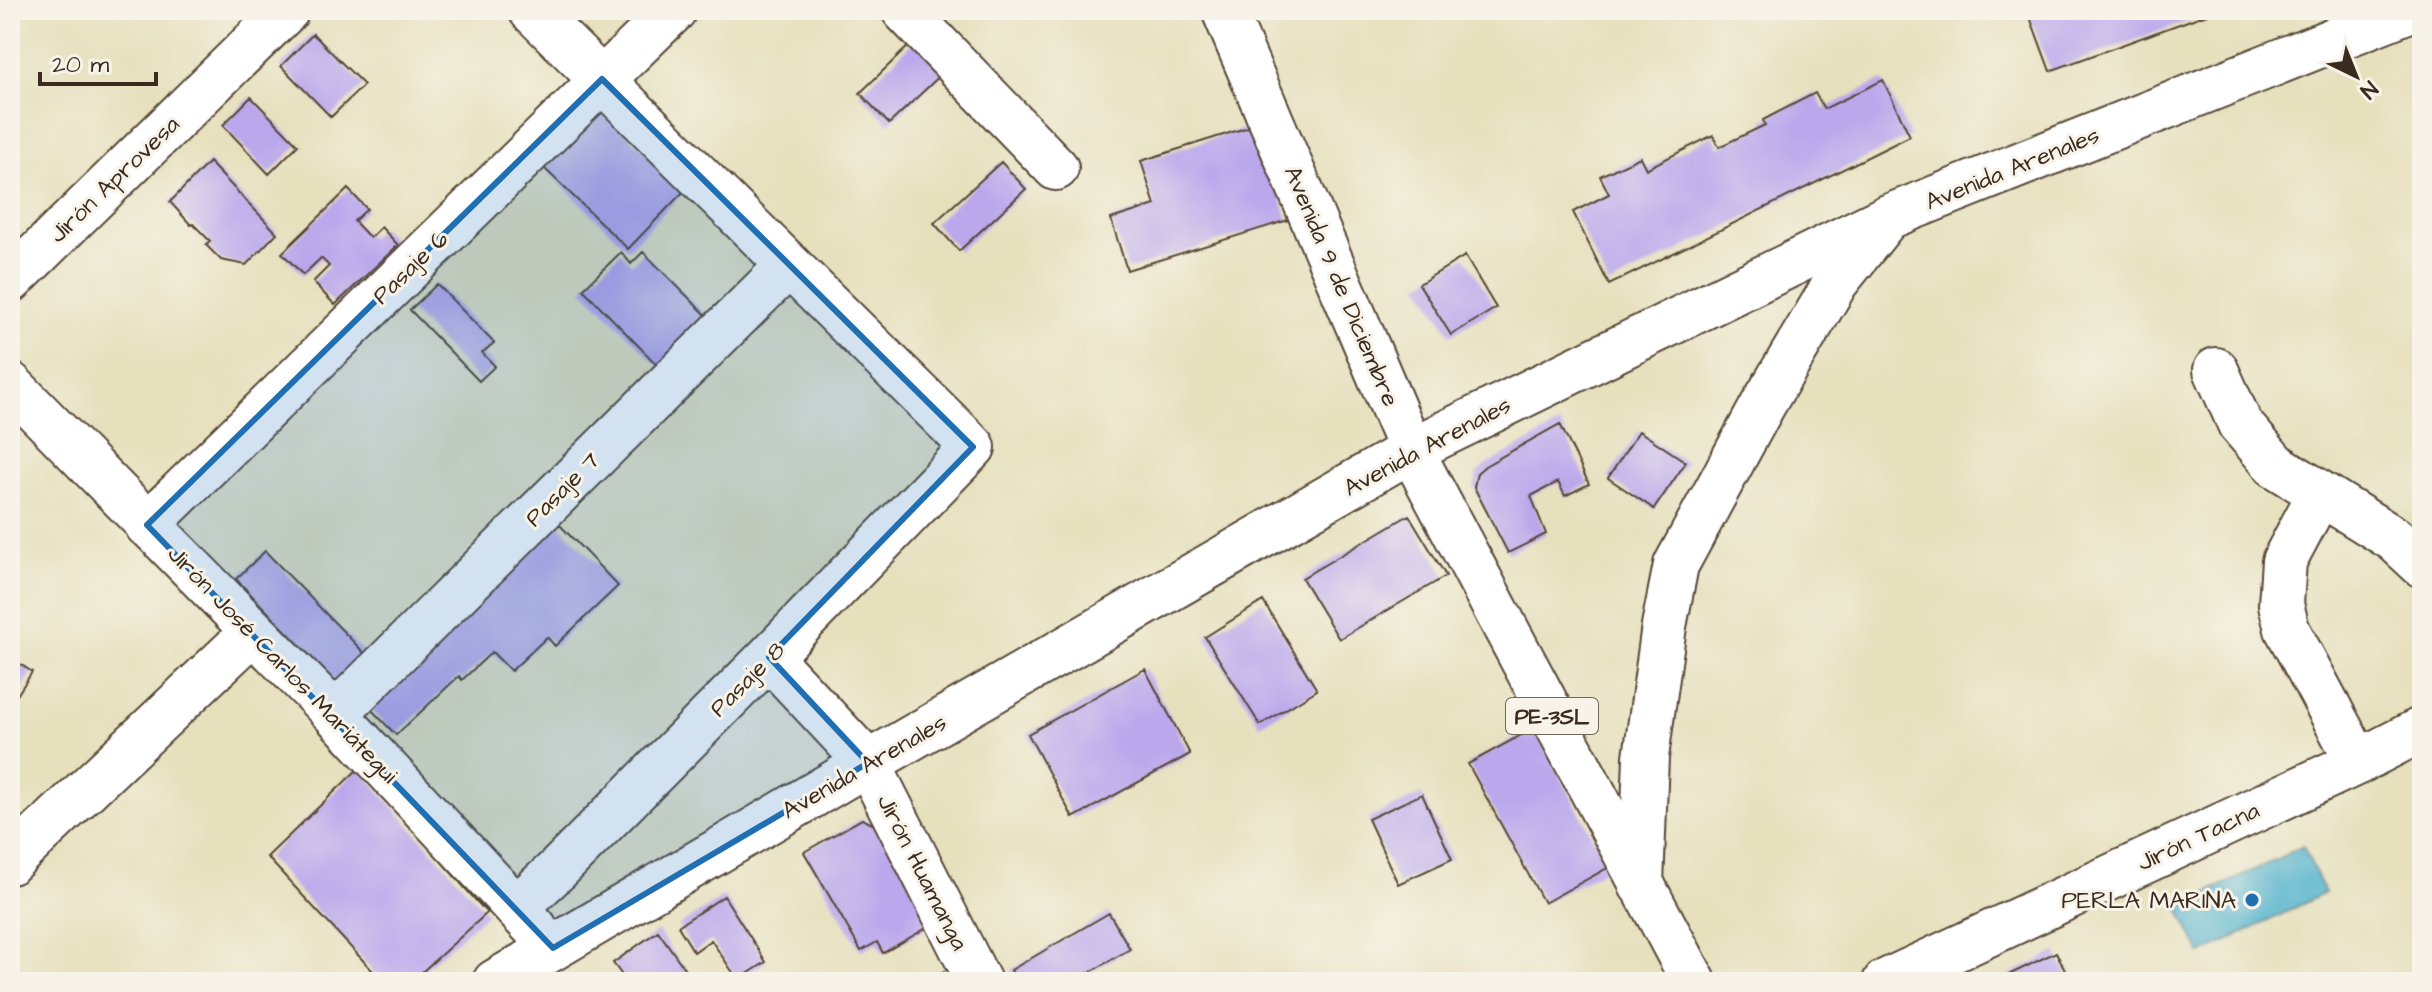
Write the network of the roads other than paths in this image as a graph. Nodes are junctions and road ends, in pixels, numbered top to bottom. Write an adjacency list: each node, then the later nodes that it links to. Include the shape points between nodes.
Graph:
1 (287, 10): 11 (street, Jirón Aprovesa)
2 (531, 10): 7 (street)
3 (674, 10): 7 (street, Pasaje 6)
4 (904, 10): 8 (street)
5 (1224, 10): 14 (street, Avenida 9 de Diciembre)
6 (2409, 10): 9 (street, Avenida Arenales)
7 (602, 79): 10 (street); 16 (street, Pasaje 6)
8 (1056, 168)
9 (1888, 217): 14 (street, Avenida Arenales); 25 (street, via 1836,282 1676,565 1646,757)
10 (789, 265): 19 (street, Pasaje 8, via 973,447); 20 (street, Pasaje 7)
11 (10, 281)
12 (2216, 370): 15 (street, via 2240,424 2275,465)
13 (10, 384): 16 (street, Jirón José Carlos Mariátegui)
14 (1411, 450): 23 (street, Avenida Arenales); 25 (street, Avenida 9 de Diciembre / PE-3SL)
15 (2320, 493): 17 (street, via 2394,539); 22 (street, via 2284,561 2281,604 2287,629)
16 (147, 525): 18 (street, Jirón José Carlos Mariátegui)
17 (2422, 565)
18 (253, 632): 20 (street, Jirón José Carlos Mariátegui); 24 (street)
19 (769, 657): 23 (street, Jirón Huamanga); 26 (street, Pasaje 8)
20 (335, 714): 26 (street, Jirón José Carlos Mariátegui)
21 (2419, 738): 22 (street, Jirón Tacna)
22 (2358, 762): 31 (street, Jirón Tacna)
23 (868, 763): 27 (street, Avenida Arenales); 29 (street, Jirón Huamanga)
24 (10, 862)
25 (1641, 885): 30 (street, Avenida 9 de Diciembre / PE-3SL)
26 (516, 908): 27 (street, Jirón José Carlos Mariátegui)
27 (553, 948): 28 (street, Avenida Arenales)
28 (495, 982)
29 (979, 982)
30 (1694, 982)
31 (1885, 982)

